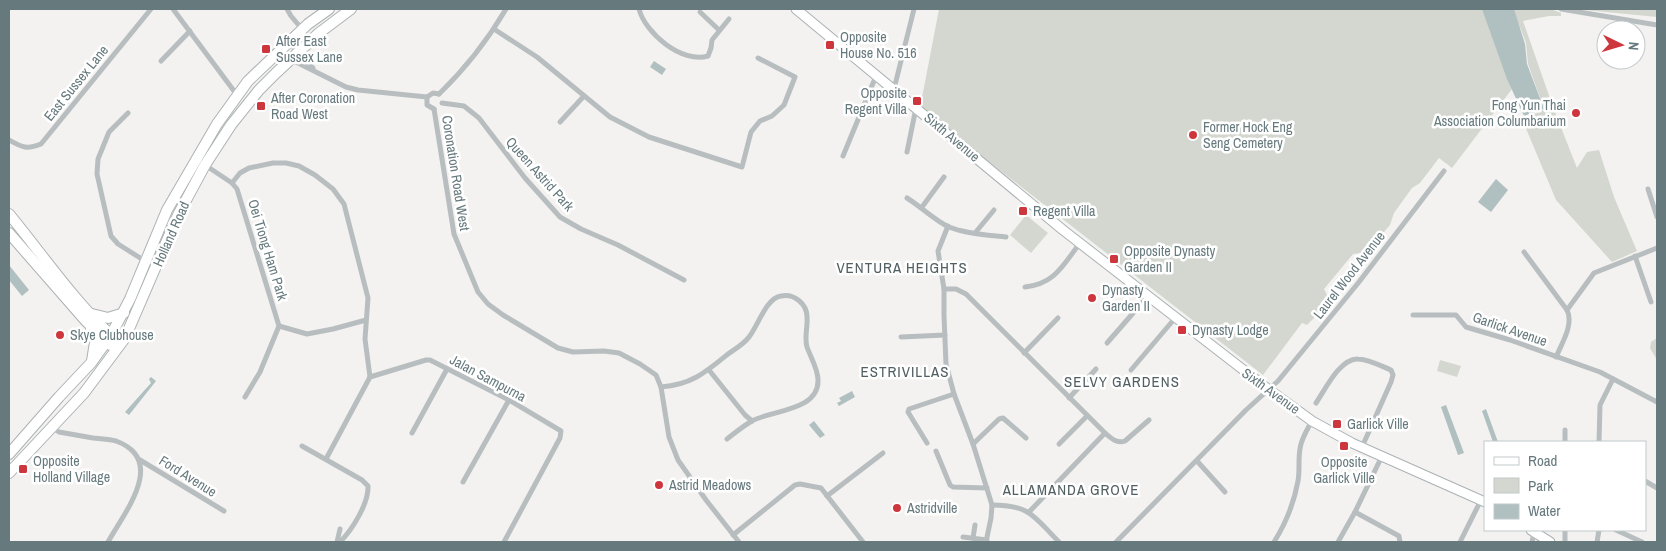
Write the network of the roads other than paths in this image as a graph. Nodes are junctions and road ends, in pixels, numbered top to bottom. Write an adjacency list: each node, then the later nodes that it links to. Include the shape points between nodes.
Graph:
1 (151, 9): 35 (street, East Sussex Lane, via 41,144 29,148)
2 (173, 9): 17 (street)
3 (287, 9): 15 (street)
4 (328, 9): 15 (main road, Holland Road)
5 (351, 9): 19 (main road, Holland Road)
6 (506, 9): 14 (street)
7 (639, 9): 16 (street, via 650,31 680,53 708,56 712,40)
8 (796, 9): 24 (main road, Sixth Avenue)
9 (914, 9): 25 (street)
10 (1561, 9): 13 (street)
11 (700, 12): 16 (street)
12 (729, 19): 16 (street)
13 (1657, 25)
14 (494, 29): 26 (street, via 474,58); 28 (street)
15 (302, 30): 18 (main road, Holland Road)
16 (719, 30)
17 (190, 31): 22 (street); 27 (street)
18 (289, 42): 19 (street); 27 (main road, Holland Road)
19 (298, 52): 21 (main road, Holland Road); 23 (street)
20 (758, 58): 28 (street, via 795,77 784,105 760,121 751,132 742,167 649,137 610,117)
21 (290, 59): 23 (street); 38 (main road, Holland Road, via 259,90)
22 (161, 61)
23 (315, 71): 29 (street, via 358,90)
24 (876, 76): 25 (main road, Sixth Avenue); 37 (street)
25 (894, 89): 31 (main road, Sixth Avenue)
26 (439, 94): 29 (street, via 431,93); 30 (street)
27 (237, 95): 56 (main road, Holland Road, via 183,180)
28 (584, 96): 34 (street)
29 (427, 97): 32 (street, via 427,105)
30 (442, 103): 32 (street); 57 (street, Queen Astrid Park, via 464,106 479,118 560,217)
31 (916, 107): 36 (street, Sixth Avenue); 52 (main road, Sixth Avenue)
32 (434, 109): 85 (street, Coronation Road West, via 454,234 483,299 503,315 565,351 604,351 625,356 656,375)
33 (128, 113): 56 (street, via 109,132 98,159 97,174 111,236)
34 (560, 122)
35 (9, 140)
36 (907, 152)
37 (843, 156)
38 (205, 165): 41 (street); 75 (main road, Holland Road, via 178,215 132,326)
39 (1444, 170): 86 (street, Laurel Wood Avenue, via 1359,282)
40 (944, 177): 44 (street)
41 (232, 183): 68 (street, via 249,168 286,163 299,166 333,189 344,204 367,290); 70 (street, Oei Tiong Ham Park, via 240,196)
42 (1648, 189): 47 (street)
43 (907, 198): 44 (street)
44 (922, 207): 48 (street)
45 (994, 210): 50 (street)
46 (9, 215): 64 (main road)
47 (1657, 217)
48 (948, 226): 50 (street); 59 (street, via 938,251)
49 (9, 233): 69 (main road)
50 (975, 233): 51 (street)
51 (1006, 237)
52 (1080, 243): 58 (street, via 1055,275 1038,286); 60 (main road, Sixth Avenue)
53 (1657, 248): 55 (street, Garlick Avenue)
54 (1524, 252): 62 (street)
55 (1635, 256): 61 (street); 62 (street, Garlick Avenue, via 1594,273)
56 (145, 261): 63 (main road, Holland Road)
57 (684, 280)
58 (1025, 287)
59 (944, 289): 71 (street); 76 (street, via 966,294)
60 (1148, 296): 66 (main road, Sixth Avenue); 74 (street)
61 (1651, 302)
62 (1568, 310): 77 (street, Garlick Avenue, via 1571,320)
63 (124, 313): 64 (main road, via 108,318); 73 (main road, Holland Road)
64 (91, 314): 73 (main road)
65 (1413, 315): 77 (street, Garlick Avenue, via 1456,314 1466,327)
66 (1176, 317): 82 (street); 86 (main road, Sixth Avenue)
67 (1058, 318): 76 (street)
68 (366, 320): 70 (street, via 307,334); 83 (street)
69 (90, 325): 73 (main road); 78 (main road, via 95,342)
70 (279, 326): 88 (street, via 260,372)
71 (945, 335): 72 (street); 87 (street, via 946,364)
72 (900, 337)
73 (109, 339): 75 (main road); 78 (main road, Holland Road)
74 (1107, 343)
75 (119, 347): 97 (main road, Holland Road, via 84,393)
76 (1024, 353): 89 (street)
77 (1556, 357): 84 (street)
78 (91, 363): 111 (main road, Holland Road)
79 (1096, 368): 89 (street)
80 (447, 369): 83 (street, Jalan Sampurna, via 426,360); 90 (street, Jalan Sampurna); 99 (street)
81 (709, 370): 85 (street, via 686,383); 95 (street); 95 (street, via 749,337 769,304 777,297 796,298 804,305 807,346 818,378 816,390 803,404)
82 (1131, 370)
83 (370, 377): 114 (street)
84 (1613, 379): 91 (street); 104 (street, via 1600,405)
85 (661, 387): 133 (street, via 669,437 678,460)
86 (1268, 390): 96 (main road, Sixth Avenue); 116 (street, Laurel Wood Avenue)
87 (954, 394): 105 (street, via 909,409); 106 (street)
88 (245, 397)
89 (1069, 398): 93 (street)
90 (508, 400): 118 (street); 139 (street, Jalan Sampurna, via 562,433)
91 (1657, 402)
92 (1316, 403): 109 (street, via 1349,360 1358,359 1391,370 1391,382)
93 (1087, 416): 100 (street); 107 (street)
94 (1149, 420): 100 (street, via 1121,443)
95 (752, 421): 102 (street)
96 (1312, 421): 109 (main road, Sixth Avenue); 144 (street, via 1300,449 1293,501 1287,520)
97 (51, 427): 115 (street, Ford Avenue, via 58,432 116,441 137,454); 117 (main road, Holland Road)
98 (1565, 430): 103 (street)
99 (412, 433)
100 (1105, 434): 127 (street)
101 (1026, 438): 106 (street, via 1003,418 998,419)
102 (727, 439)
103 (1565, 441)
104 (1599, 441)
105 (927, 443)
106 (973, 444): 120 (street)
107 (1059, 444)
108 (302, 446): 114 (street)
109 (1362, 447): 113 (main road, Sixth Avenue)
110 (936, 451): 120 (street, via 950,485 956,488)
111 (9, 454)
112 (883, 454): 123 (street)
113 (1382, 456): 124 (main road, Sixth Avenue); 128 (street)
114 (326, 459): 138 (street, via 368,486 366,500 346,536)
115 (140, 460): 126 (street, Ford Avenue); 137 (street, Ford Avenue, via 142,472 134,497)
116 (1197, 461): 122 (street); 143 (street, Laurel Wood Avenue)
117 (9, 473)
118 (463, 482)
119 (1646, 482): 121 (street)
120 (987, 488): 125 (street)
121 (1657, 488)
122 (1225, 492)
123 (827, 496): 133 (street, via 816,486 795,485); 141 (street)
124 (1483, 501): 147 (street)
125 (992, 505): 127 (street, via 1012,506); 136 (street)
126 (224, 511)
127 (1029, 512): 142 (street)
128 (1355, 512): 145 (street); 146 (street, via 1399,536)
129 (975, 525): 135 (street)
130 (340, 529): 138 (street)
131 (1533, 531): 148 (street); 149 (main road)
132 (1618, 531): 150 (street)
133 (732, 535): 140 (street)
134 (963, 537): 135 (street)
135 (973, 538): 136 (street)
136 (987, 541)
137 (108, 542)
138 (339, 542)
139 (504, 542)
140 (739, 542)
141 (863, 542)
142 (1059, 542)
143 (1116, 542)
144 (1274, 542)
145 (1338, 542)
146 (1400, 542)
147 (1460, 542)
148 (1532, 542)
149 (1550, 542)
150 (1642, 542)

